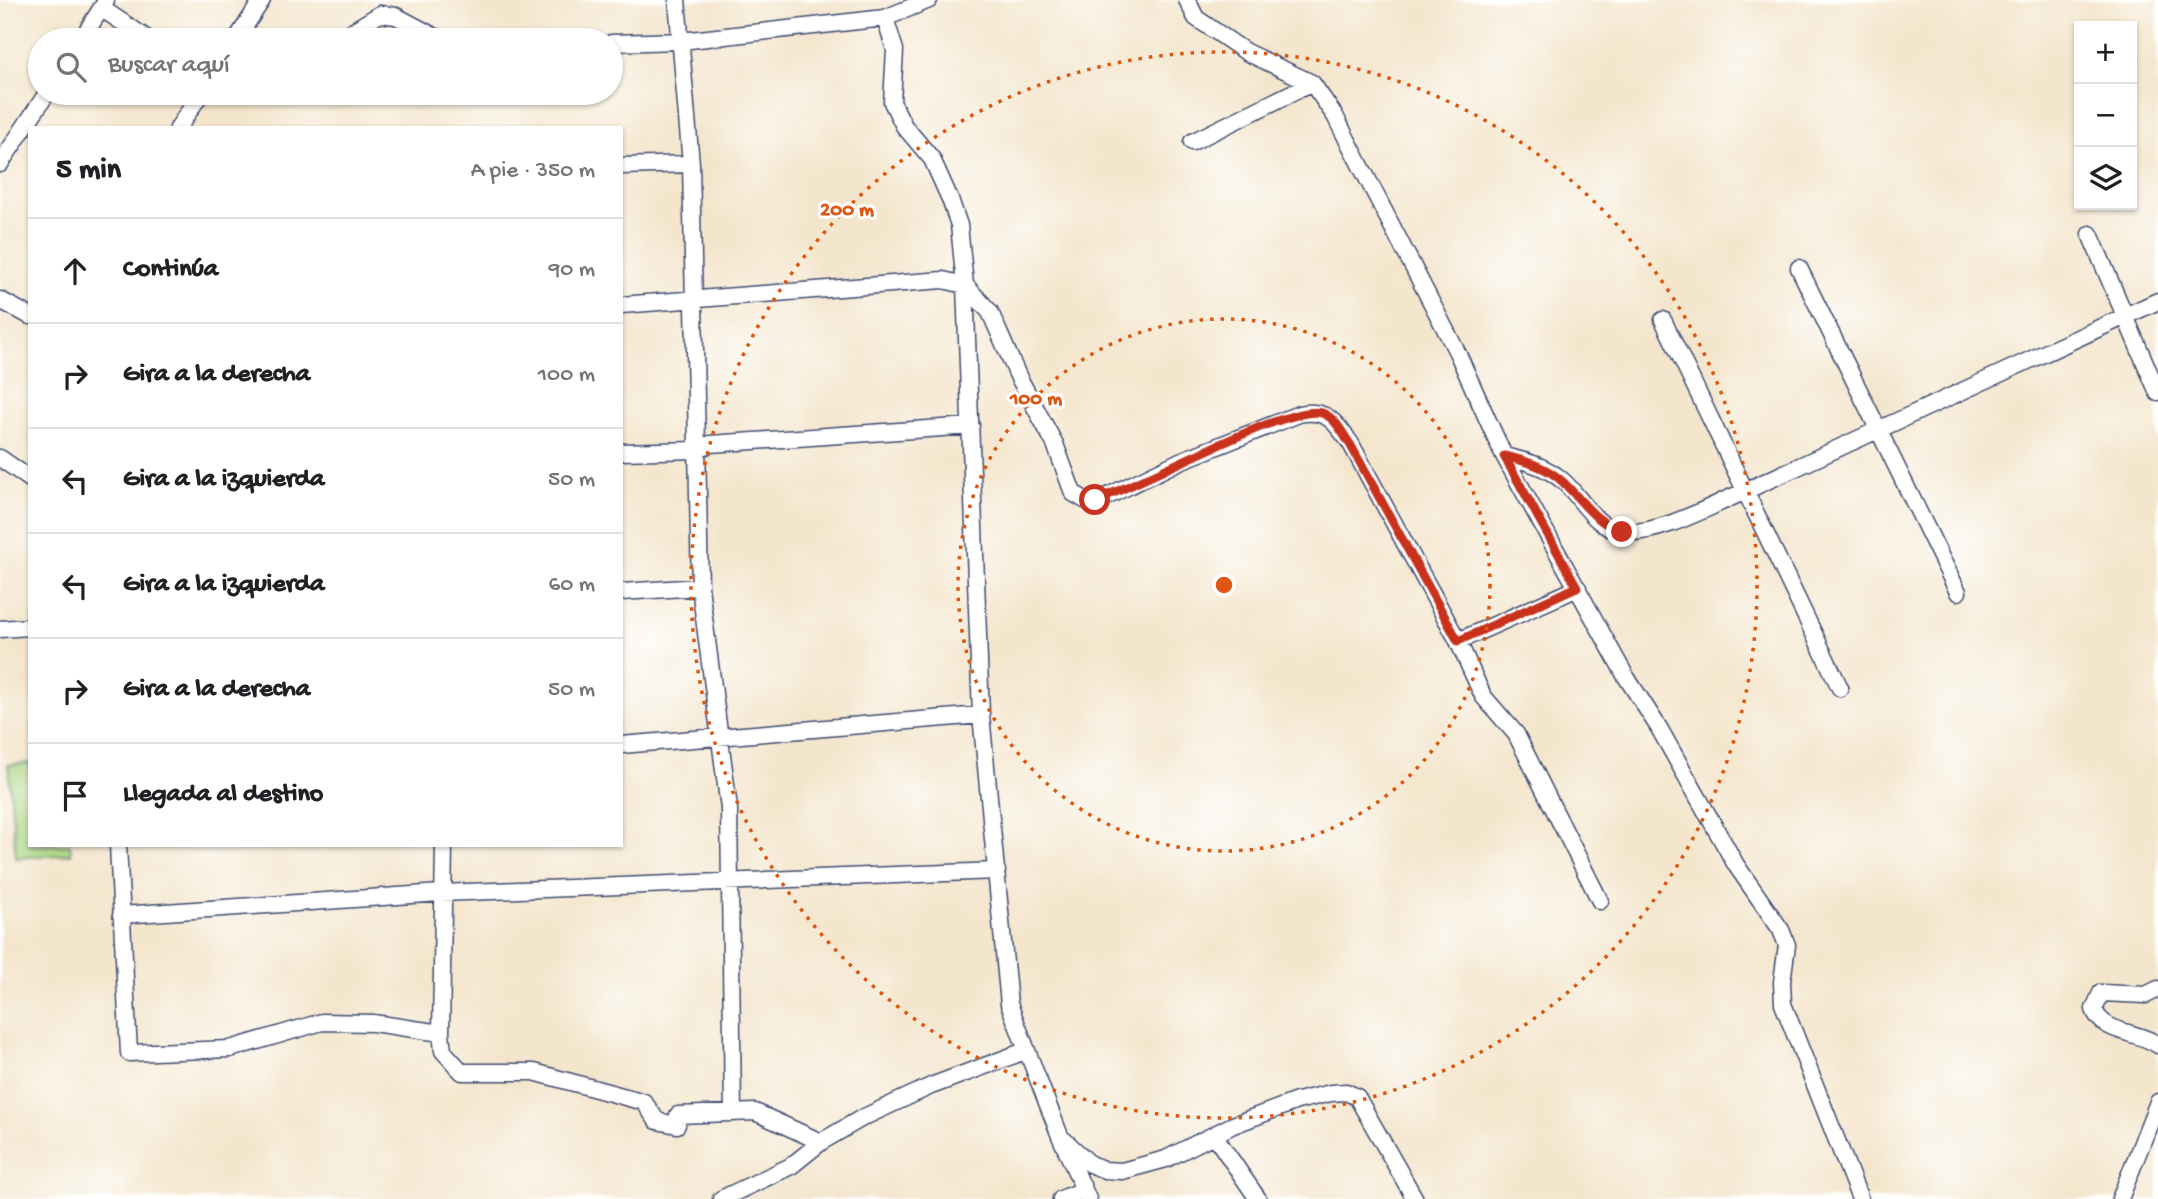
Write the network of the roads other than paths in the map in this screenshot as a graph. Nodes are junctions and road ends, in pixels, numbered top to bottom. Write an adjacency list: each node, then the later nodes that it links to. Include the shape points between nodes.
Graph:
1 (262, 0): 9 (street)
2 (677, 0): 12 (street)
3 (929, 0): 6 (street)
4 (1187, 0): 14 (street, via 1196,18 1245,52)
5 (104, 4): 7 (street); 8 (street)
6 (885, 18): 12 (street); 25 (street, via 895,50 892,102 904,126 932,159 950,199 959,225)
7 (89, 28)
8 (134, 28)
9 (244, 28)
10 (357, 28): 11 (street, via 380,14 396,16)
11 (418, 28)
12 (681, 41): 13 (street); 21 (street)
13 (623, 43)
14 (1312, 83): 19 (street); 38 (street, via 1335,116 1421,282)
15 (37, 105): 18 (street)
16 (193, 105): 17 (street)
17 (179, 126)
18 (6, 142): 20 (street)
19 (1192, 142)
20 (0, 164)
21 (691, 164): 22 (street); 27 (street)
22 (623, 166)
23 (2090, 234): 31 (street)
24 (1799, 268): 35 (street)
25 (965, 285): 27 (street, via 943,280); 34 (street); 48 (street, via 990,312 1055,444 1073,493 1084,500 1108,496 1180,461 1299,414 1312,411 1332,418)
26 (0, 300): 30 (street)
27 (696, 300): 29 (street); 36 (street)
28 (2158, 301): 31 (street)
29 (623, 305)
30 (28, 315)
31 (2126, 316): 33 (street); 35 (street)
32 (1663, 320): 41 (street)
33 (2158, 393)
34 (971, 426): 36 (street, via 710,444); 50 (street)
35 (1878, 430): 41 (street); 45 (street)
36 (696, 450): 37 (street); 42 (street)
37 (623, 452)
38 (1504, 456): 41 (street, via 1545,469 1601,523 1622,532 1682,519); 43 (street)
39 (0, 458): 40 (street)
40 (28, 478)
41 (1745, 491): 49 (street)
42 (700, 587): 44 (street); 51 (street)
43 (1577, 587): 48 (street); 74 (street, via 1736,864 1782,930 1787,945 1783,1004)
44 (623, 592)
45 (1958, 593)
46 (28, 627): 47 (street)
47 (0, 629)
48 (1458, 641): 58 (street, via 1483,696 1516,734)
49 (1840, 688)
50 (981, 715): 51 (street); 55 (street)
51 (719, 739): 52 (street); 56 (street, via 729,808)
52 (623, 745)
53 (118, 847): 59 (street)
54 (444, 847): 57 (street)
55 (997, 871): 56 (street); 63 (street, via 1009,1004)
56 (728, 881): 57 (street); 65 (street)
57 (441, 893): 59 (street); 61 (street)
58 (1600, 901)
59 (121, 915): 61 (street, via 129,1053 230,1049 322,1023 373,1023)
60 (2158, 989): 62 (street, via 2146,995 2101,992 2094,1009 2096,1017 2108,1025)
61 (442, 1032): 65 (street, via 443,1051 462,1072 534,1072 644,1102 657,1121 677,1125 678,1115)
62 (2158, 1045)
63 (1025, 1051): 67 (street); 68 (street, via 931,1086)
64 (2158, 1102): 75 (street)
65 (733, 1112): 68 (street, via 755,1112)
66 (1214, 1135): 67 (street, via 1166,1158 1122,1171 1090,1164); 72 (street); 73 (street, via 1297,1101 1346,1092 1357,1097)
67 (1060, 1136): 69 (street)
68 (821, 1142): 70 (street, via 791,1166)
69 (1086, 1194): 71 (street)
70 (721, 1199)
71 (1061, 1199)
72 (1258, 1199)
73 (1415, 1199)
74 (1860, 1199)
75 (2120, 1199)

